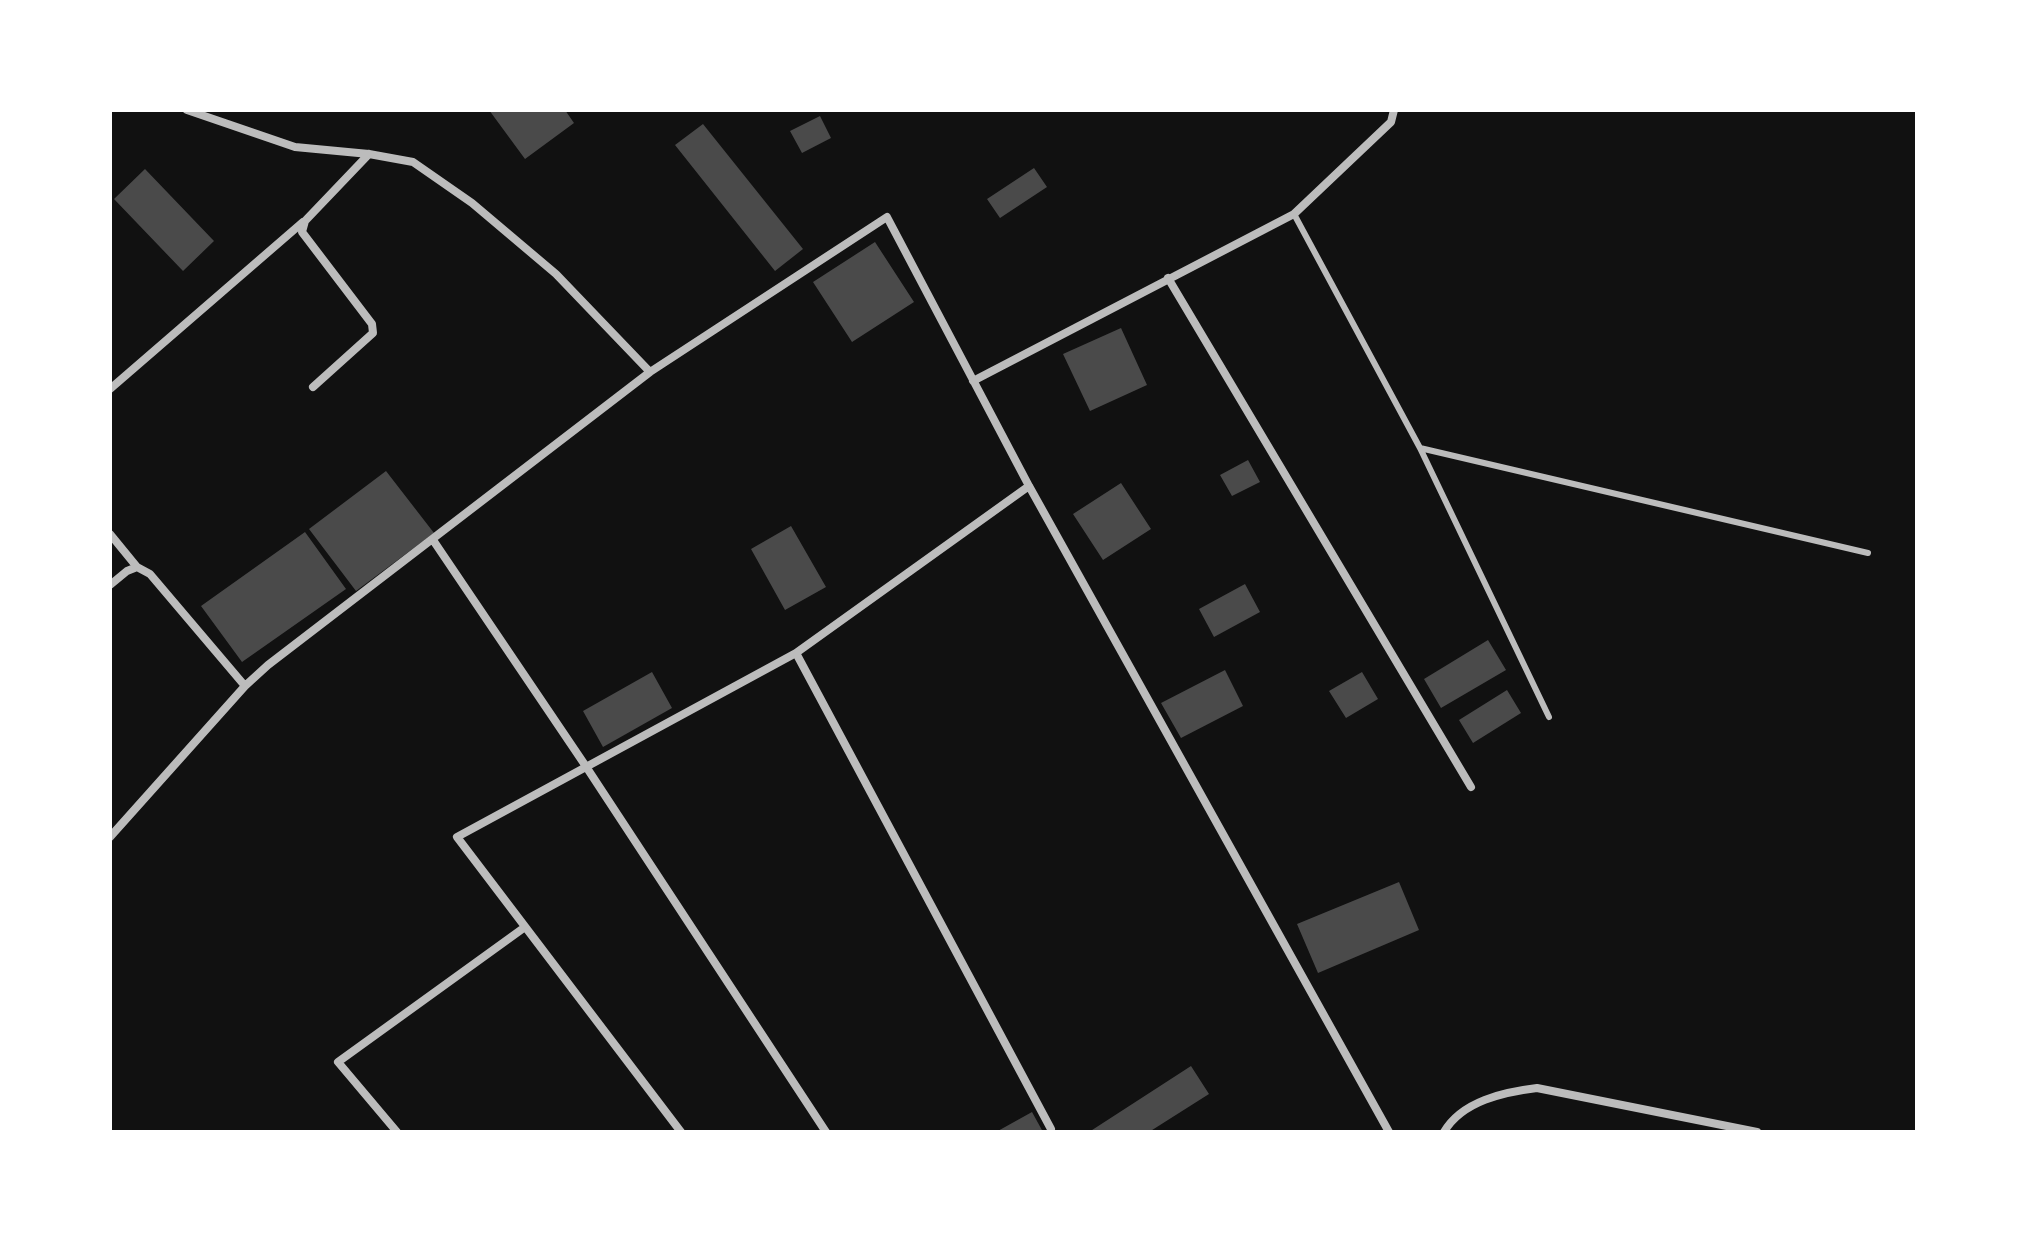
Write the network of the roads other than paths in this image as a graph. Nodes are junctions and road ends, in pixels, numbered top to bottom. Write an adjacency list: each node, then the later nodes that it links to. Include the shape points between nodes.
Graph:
1 (187, 110): 3 (street, via 295,147)
2 (1394, 110): 4 (street, via 1391,122)
3 (369, 154): 5 (street); 7 (street, via 413,162 472,203 556,274)
4 (1294, 214): 6 (street); 11 (lane)
5 (305, 221): 9 (street, via 302,232 372,324 373,333); 10 (street)
6 (1168, 278): 8 (street); 22 (street)
7 (650, 372): 8 (street, via 887,217); 14 (street)
8 (973, 381): 12 (street)
9 (313, 387)
10 (110, 389)
11 (1420, 448): 15 (lane); 20 (lane)
12 (1029, 486): 18 (street); 29 (street)
13 (110, 534): 16 (street)
14 (433, 540): 19 (street); 21 (street)
15 (1868, 553)
16 (137, 567): 17 (street); 19 (street, via 150,574)
17 (110, 585)
18 (796, 653): 21 (street); 25 (street)
19 (245, 686): 23 (street)
20 (1549, 717)
21 (585, 765): 24 (street, via 457,837); 28 (street)
22 (1471, 787)
23 (110, 837)
24 (525, 927): 26 (street, via 338,1062); 27 (street)
25 (1051, 1129)
26 (397, 1132)
27 (681, 1132)
28 (826, 1132)
29 (1389, 1132)
30 (1444, 1132): 31 (street, via 1460,1113 1484,1100 1537,1088)
31 (1757, 1132)

